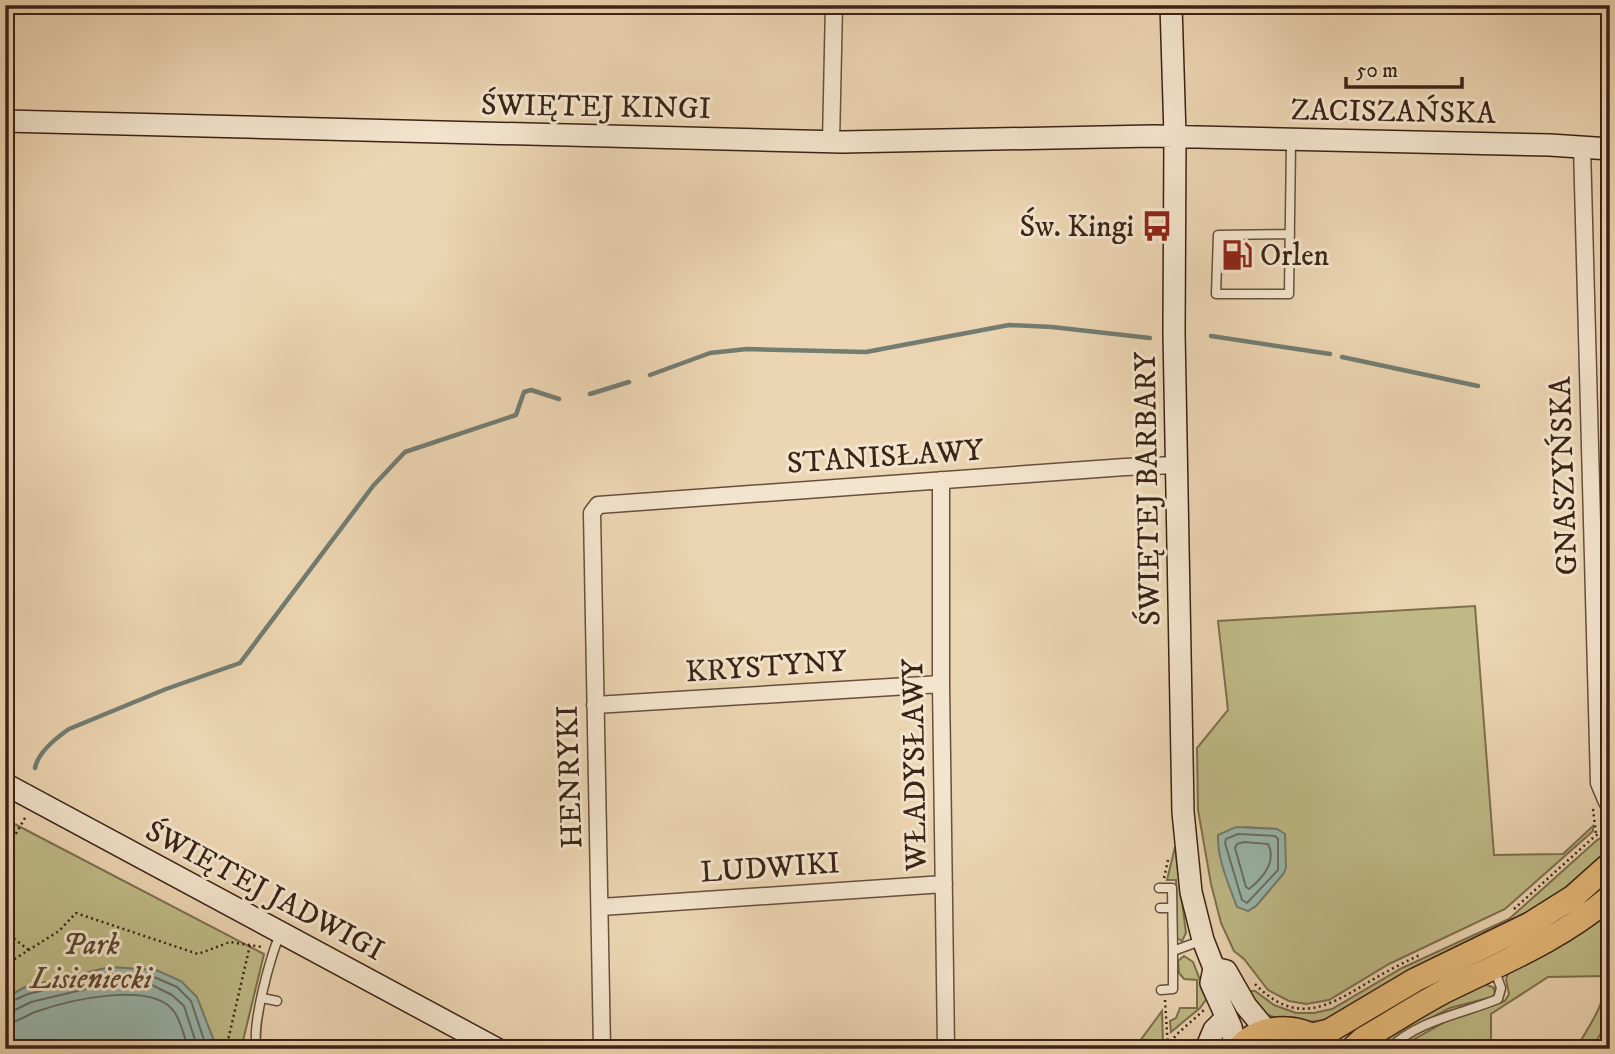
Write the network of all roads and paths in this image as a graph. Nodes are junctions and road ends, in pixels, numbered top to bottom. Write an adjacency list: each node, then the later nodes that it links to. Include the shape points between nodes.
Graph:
1 (834, 5): 6 (street)
2 (1171, 5): 4 (street, ŚWIĘTEJ BARBARY)
3 (9, 120): 6 (street, ŚWIĘTEJ KINGI)
4 (1175, 136): 5 (street, ZACISZAŃSKA); 6 (street, ŚWIĘTEJ KINGI); 10 (street, ŚWIĘTEJ BARBARY)
5 (1291, 139): 7 (street, ZACISZAŃSKA); 9 (lane)
6 (831, 142)
7 (1582, 147): 8 (street, ZACISZAŃSKA); 15 (street, GNASZYŃSKA)
8 (1610, 149)
9 (1290, 234): 9 (lane, via 1289,294 1216,294 1217,235)
10 (1176, 465): 11 (street, STANISŁAWY); 30 (street, ŚWIĘTEJ BARBARY, via 1183,811 1191,892)
11 (941, 480): 12 (street, STANISŁAWY); 13 (street, WŁADYSŁAWY)
12 (598, 505): 14 (street, HENRYKI, via 592,513)
13 (941, 684): 14 (street, KRYSTYNY); 22 (street, WŁADYSŁAWY)
14 (595, 705): 25 (street, HENRYKI)
15 (1604, 721): 17 (street, GNASZYŃSKA, via 1599,783)
16 (5, 784): 31 (street, ŚWIĘTEJ JADWIGI)
17 (1607, 802)
18 (26, 816): 20 (path)
19 (1610, 827): 28 (path)
20 (5, 853)
21 (1610, 864): 45 (main road, via 1573,897 1530,925 1415,980 1329,1031)
22 (944, 884): 25 (street, LUDWIKI); 50 (street, WŁADYSŁAWY)
23 (1159, 888): 27 (lane, via 1172,888)
24 (1610, 897): 38 (main road, via 1557,936)
25 (601, 907): 49 (street, HENRYKI)
26 (1160, 908): 27 (lane)
27 (1172, 908): 34 (lane)
28 (1509, 913)
29 (5, 932): 33 (path)
30 (1203, 940): 34 (lane); 37 (street, ŚWIĘTEJ BARBARY)
31 (277, 941): 32 (path); 41 (lane); 48 (street, ŚWIĘTEJ JADWIGI)
32 (250, 945): 33 (path, via 230,942 198,954 76,913 59,931); 46 (path)
33 (29, 950): 36 (path)
34 (1173, 951): 40 (lane, via 1169,965 1173,989)
35 (1422, 954): 39 (path, via 1321,1007 1282,1004)
36 (5, 965)
37 (1214, 968): 43 (street, ŚWIĘTEJ BARBARY, via 1211,983); 44 (street, ŚWIĘTEJ BARBARY, via 1226,971)
38 (1494, 968): 54 (main road, via 1435,997); 55 (lane, via 1501,988 1498,999 1448,1015)
39 (1251, 980)
40 (1161, 989)
41 (262, 998): 42 (lane); 47 (lane, via 254,1034)
42 (277, 1001)
43 (1219, 1012): 51 (path, via 1176,1035); 52 (street); 53 (street, ŚWIĘTEJ BARBARY)
44 (1266, 1030): 45 (main road, via 1287,1029); 53 (main road)
45 (1321, 1042)
46 (226, 1049)
47 (258, 1049)
48 (497, 1049)
49 (603, 1049)
50 (946, 1049)
51 (1168, 1049)
52 (1206, 1049)
53 (1237, 1049)
54 (1352, 1049)
55 (1389, 1049)

